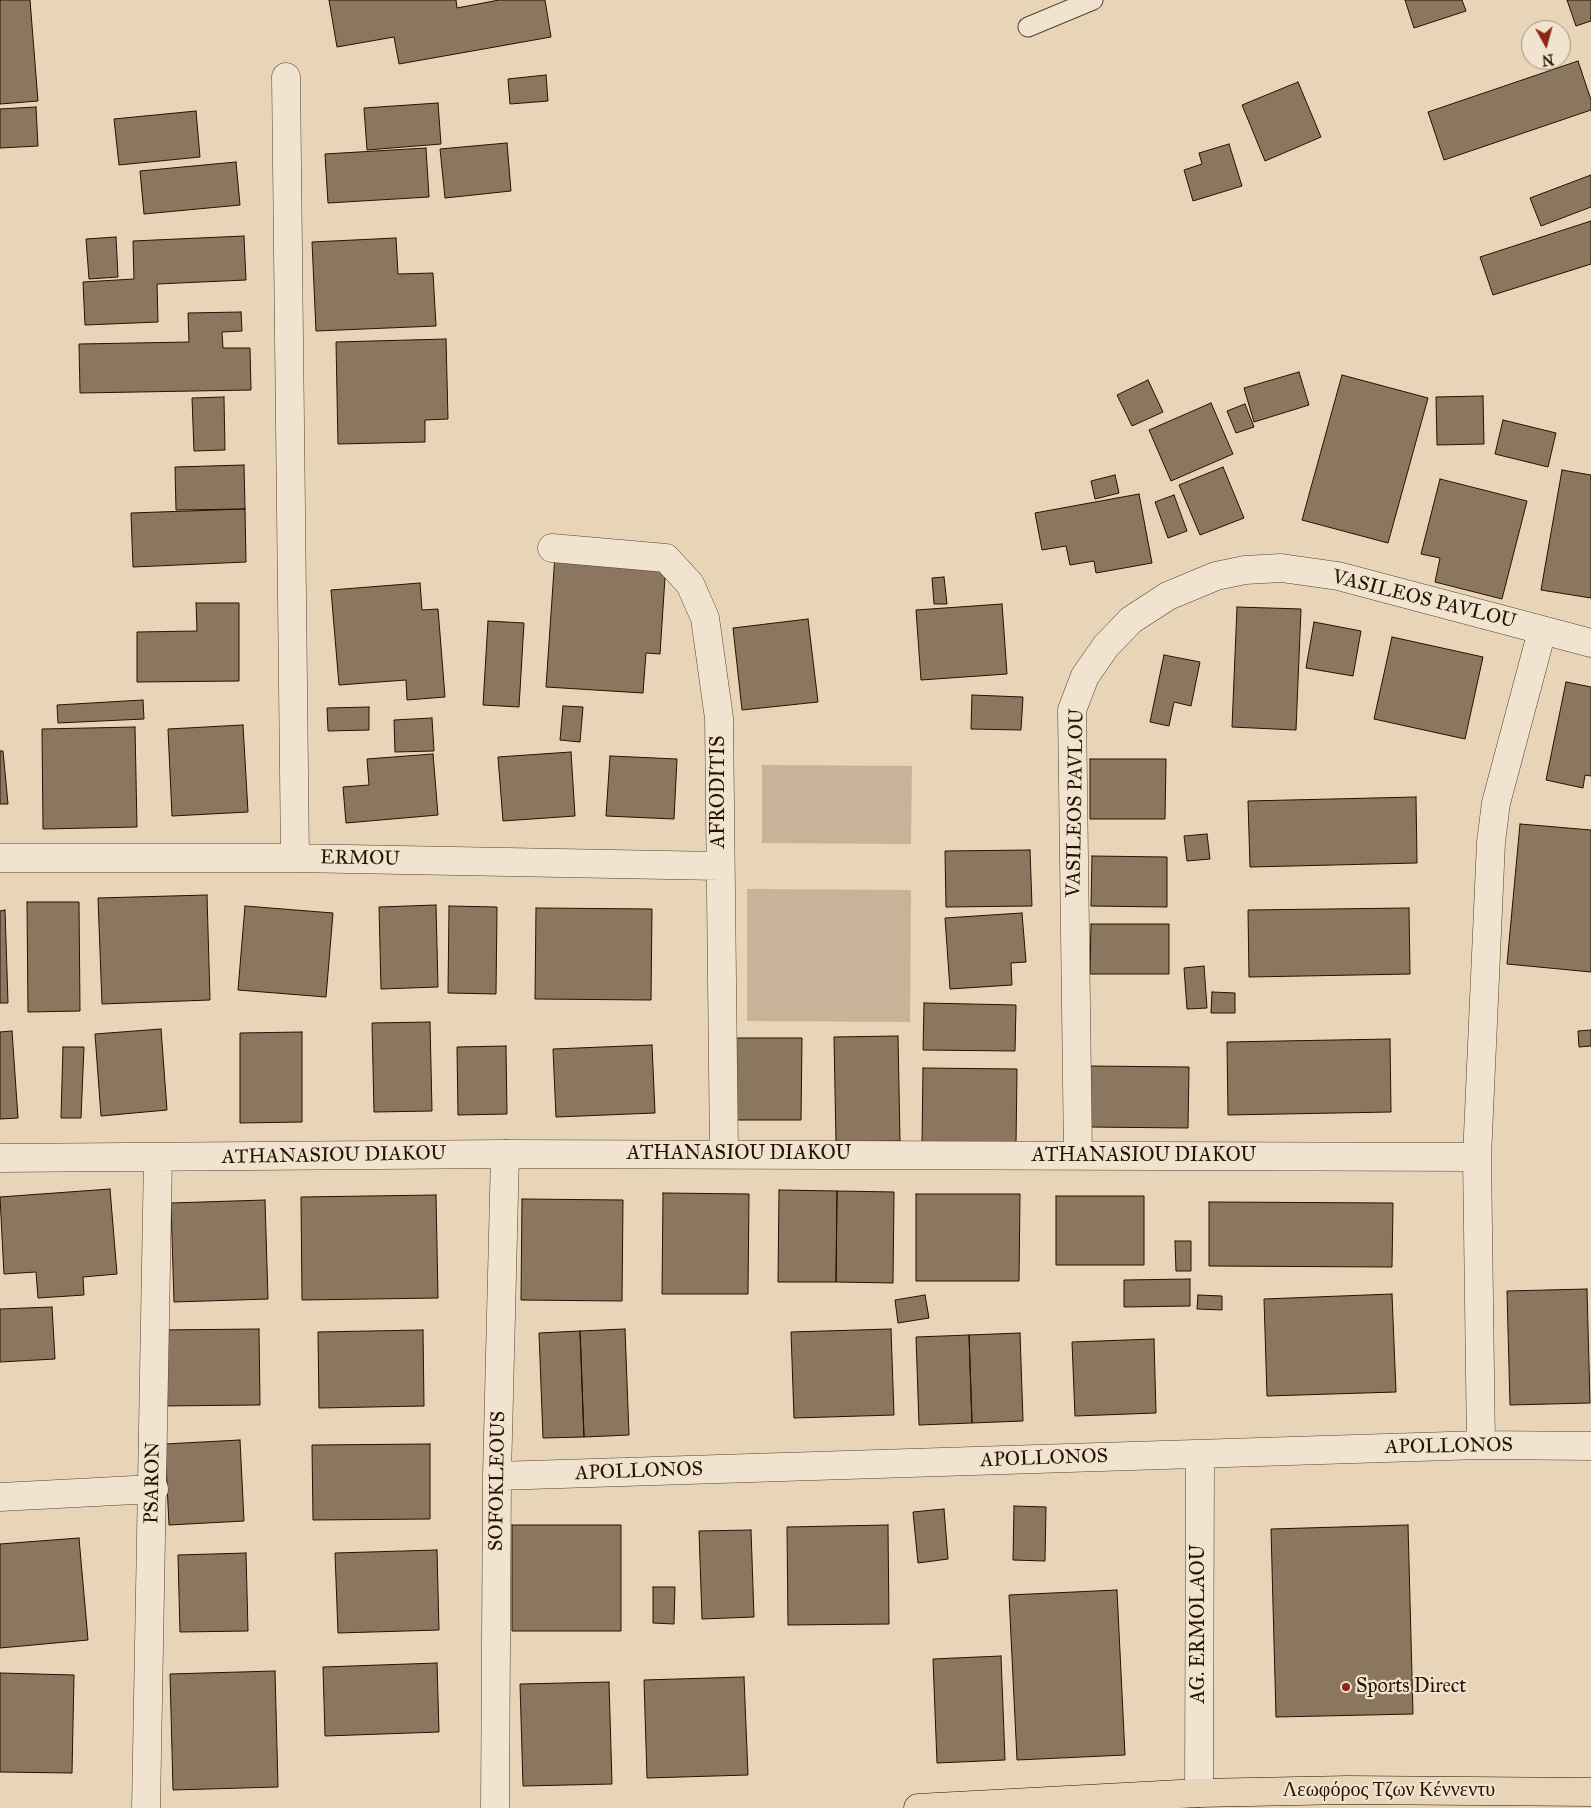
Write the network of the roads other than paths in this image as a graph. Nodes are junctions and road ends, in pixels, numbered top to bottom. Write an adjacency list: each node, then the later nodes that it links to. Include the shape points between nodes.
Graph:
1 (1094, 0): 2 (lane)
2 (1028, 27)
3 (286, 77): 8 (street)
4 (552, 548): 9 (street, AFRODITIS, via 666,558 690,584 705,618 719,718)
5 (1542, 630): 6 (street, VASILEOS PAVLOU); 12 (street, VASILEOS PAVLOU, via 1338,576 1281,568 1216,576 1168,596 1131,620 1106,646 1085,676 1072,710); 14 (street, via 1496,802 1491,842)
6 (1591, 643)
7 (0, 858): 8 (street, ERMOU)
8 (295, 858): 9 (street, ERMOU)
9 (719, 866): 11 (street, AFRODITIS)
10 (505, 1154): 11 (street, ATHANASIOU DIAKOU); 13 (street, ATHANASIOU DIAKOU); 19 (street, SOFOKLEOUS)
11 (724, 1154): 12 (street, ATHANASIOU DIAKOU)
12 (1078, 1155): 14 (street, ATHANASIOU DIAKOU)
13 (158, 1157): 15 (street, ATHANASIOU DIAKOU); 20 (street, PSARON)
14 (1477, 1157): 16 (street)
15 (0, 1158)
16 (1481, 1445): 17 (street, APOLLONOS); 18 (street, APOLLONOS)
17 (1591, 1446)
18 (1200, 1454): 19 (street, APOLLONOS); 23 (street, AG. ERMOLAOU)
19 (497, 1476): 25 (street, SOFOKLEOUS)
20 (154, 1489): 21 (street); 24 (street, PSARON)
21 (0, 1497)
22 (1591, 1792): 23 (main road, Λεωφόρος Τζων Κέννεντυ, via 1348,1790)
23 (1199, 1793): 26 (main road, Λεωφόρος Τζων Κέννεντυ)
24 (146, 1808)
25 (495, 1808)
26 (918, 1808)

